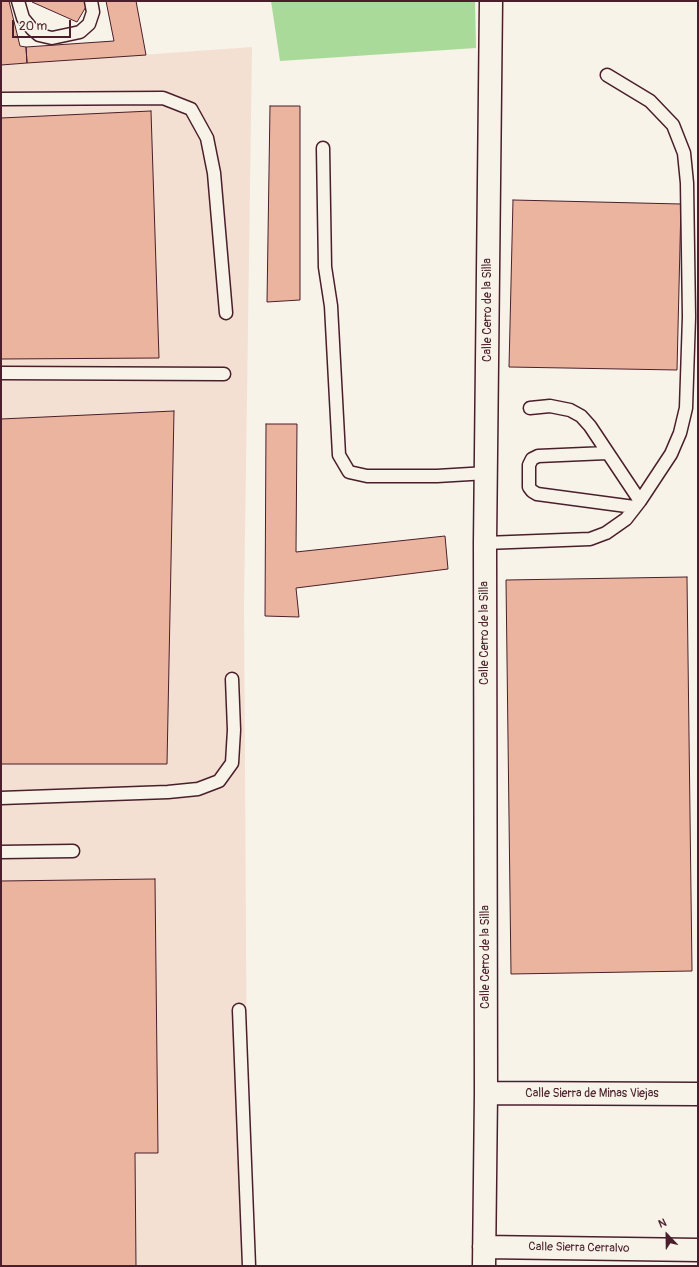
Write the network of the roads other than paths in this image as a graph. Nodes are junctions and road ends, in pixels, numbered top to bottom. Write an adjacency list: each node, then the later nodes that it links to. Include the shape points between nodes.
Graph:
1 (18, 1): 2 (lane, via 23,18 32,29 39,35 52,38 80,32 89,24 93,12)
2 (91, 1)
3 (491, 1): 12 (street, Calle Cerro de la Silla)
4 (607, 76): 13 (lane, via 650,101 673,125 684,153 687,183 689,317 686,408 680,433 671,454)
5 (1, 99): 7 (lane, via 163,98 191,109 207,138 212,166)
6 (323, 148): 12 (lane, via 325,267 331,306 339,455 349,472 367,476)
7 (226, 313)
8 (1, 373): 9 (lane)
9 (224, 374)
10 (530, 408): 11 (lane, via 550,406 570,410 581,416)
11 (607, 453): 13 (lane); 13 (lane, via 538,456 532,459 529,465 529,487 537,494)
12 (487, 473): 14 (street, Calle Cerro de la Silla)
13 (637, 504): 14 (lane, via 617,527 590,539)
14 (485, 543): 20 (street, Calle Cerro de la Silla)
15 (232, 679): 16 (lane, via 232,763 220,781 198,789 168,792)
16 (1, 798)
17 (73, 851): 18 (lane)
18 (1, 852)
19 (240, 1010): 24 (lane)
20 (486, 1093): 21 (street, Calle Sierra de Minas Viejas); 23 (street, Calle Cerro de la Silla)
21 (698, 1094)
22 (698, 1250): 23 (street, Calle Sierra Cerralvo)
23 (484, 1256)
24 (249, 1266)

